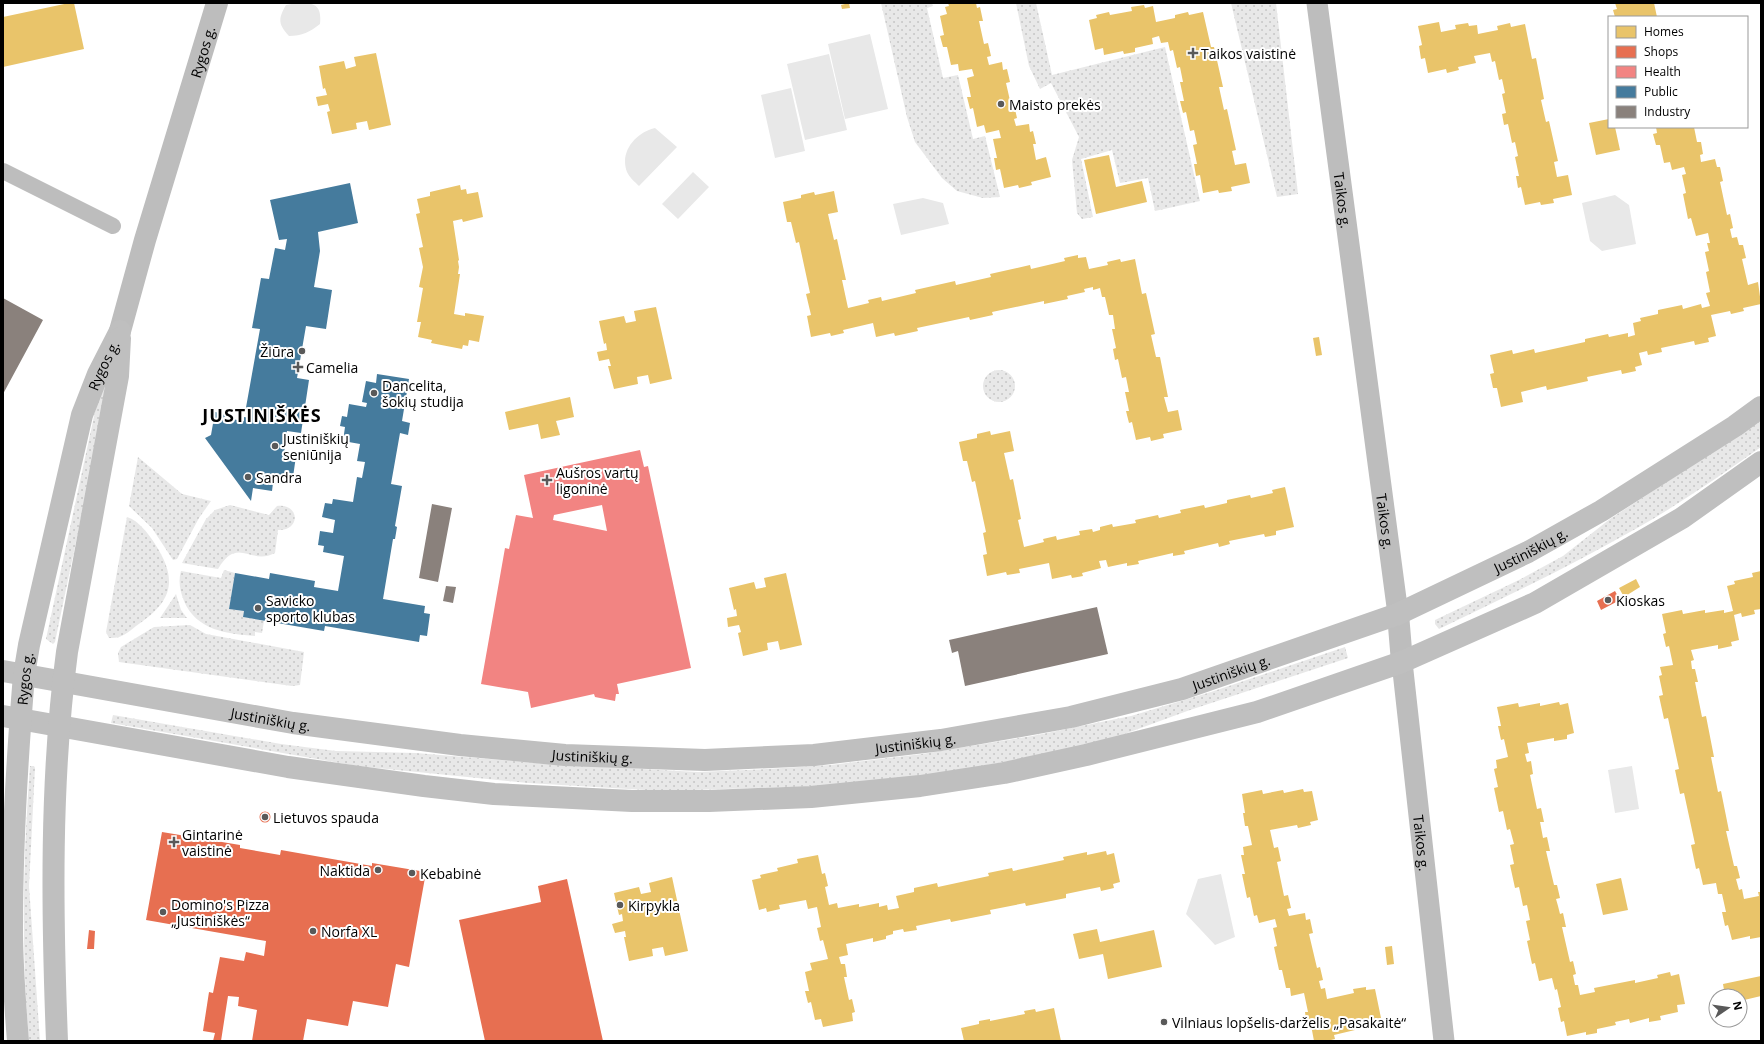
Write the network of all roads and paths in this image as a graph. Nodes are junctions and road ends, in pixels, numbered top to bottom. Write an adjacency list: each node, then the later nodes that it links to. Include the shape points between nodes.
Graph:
1 (217, 3): 5 (street, Rygos g.)
2 (1317, 3): 8 (street, Taikos g.)
3 (3, 171): 4 (street)
4 (113, 226)
5 (120, 331): 10 (main road, Rygos g., via 98,374 82,415 30,637); 11 (main road, Rygos g., via 118,376)
6 (1761, 407): 8 (main road, Justiniškių g., via 1594,515 1528,552)
7 (1761, 462): 9 (main road, via 1682,518 1535,603)
8 (1398, 614): 9 (street, Taikos g.); 11 (main road, Justiniškių g., via 1182,689 1071,717 941,740 814,755 705,760 565,755 460,745 293,722)
9 (1402, 662): 13 (main road, via 1257,712 1086,755 1004,773 920,786 811,797 640,801 494,794 288,767); 16 (street, Taikos g.)
10 (13, 674): 11 (main road, Justiniškių g.); 12 (main road, Rygos g.)
11 (63, 683): 13 (main road, Rygos g.)
12 (12, 718): 13 (main road); 14 (main road, Rygos g., via 12,930)
13 (60, 725): 15 (main road, Rygos g., via 53,924)
14 (18, 1041)
15 (57, 1041)
16 (1444, 1041)

